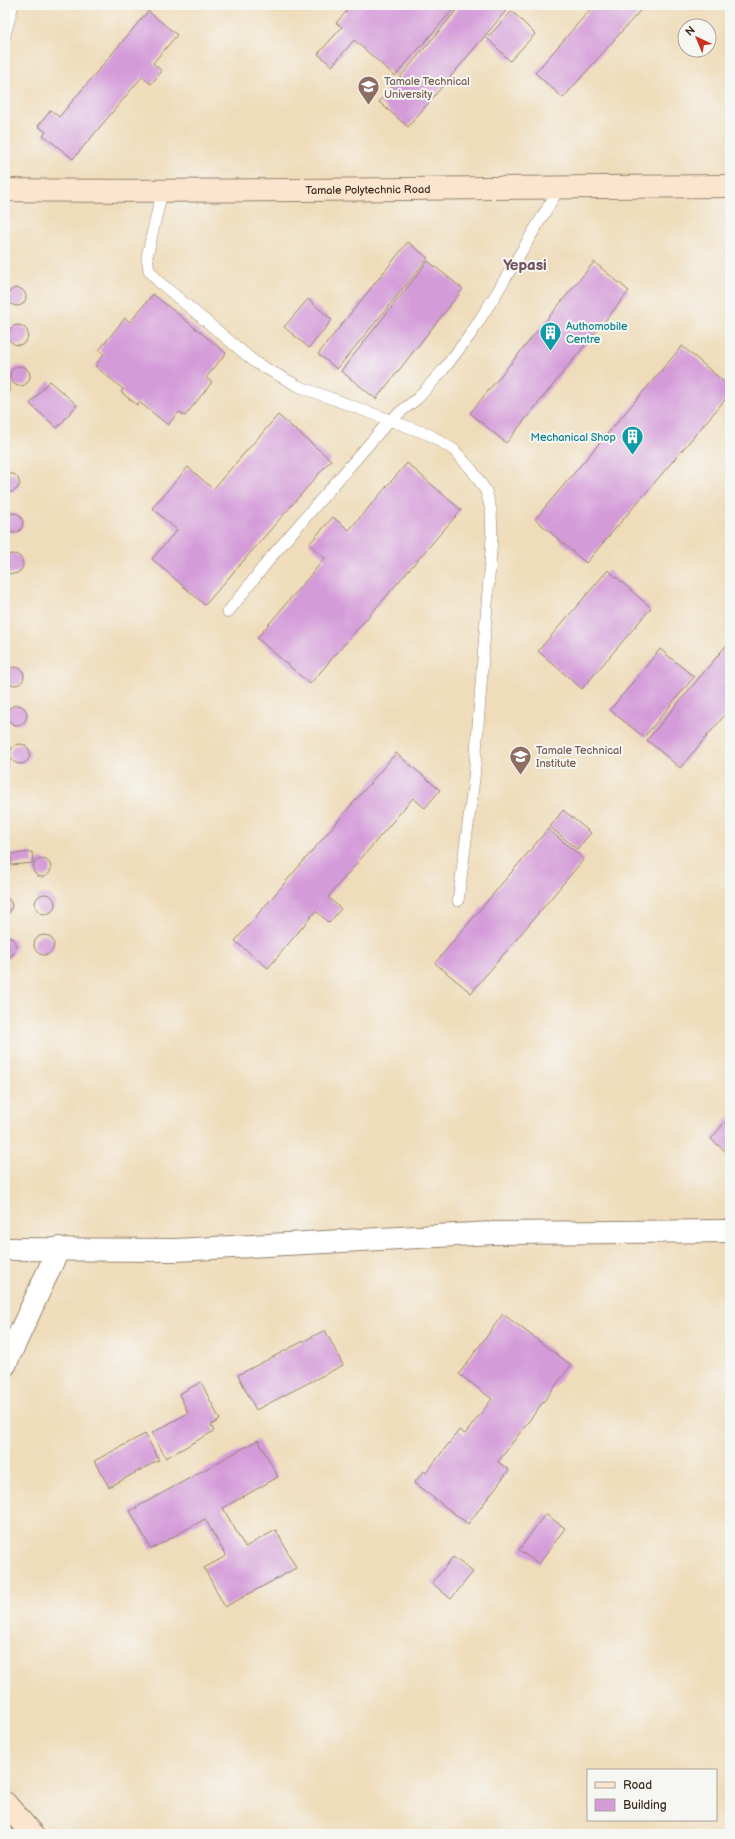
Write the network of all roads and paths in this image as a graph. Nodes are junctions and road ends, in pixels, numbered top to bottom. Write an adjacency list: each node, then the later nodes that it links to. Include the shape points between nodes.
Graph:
1 (13, 5): 2 (lane)
2 (5, 35)
3 (730, 186): 4 (street, Tamale Polytechnic Road)
4 (560, 187): 6 (street, Tamale Polytechnic Road); 7 (lane, via 470,335 418,398)
5 (5, 190): 6 (street, Tamale Polytechnic Road)
6 (162, 192): 7 (lane, via 148,256 149,270 158,281 256,363 298,386)
7 (389, 421): 8 (lane, via 272,556); 9 (lane, via 430,435 454,450 486,490 492,510 474,779)
8 (228, 612)
9 (458, 902)
10 (730, 1231): 11 (street, via 493,1233 175,1250)
11 (58, 1248): 12 (street); 13 (street)
12 (5, 1249)
13 (5, 1365)
14 (5, 1803): 15 (street)
15 (32, 1834)

